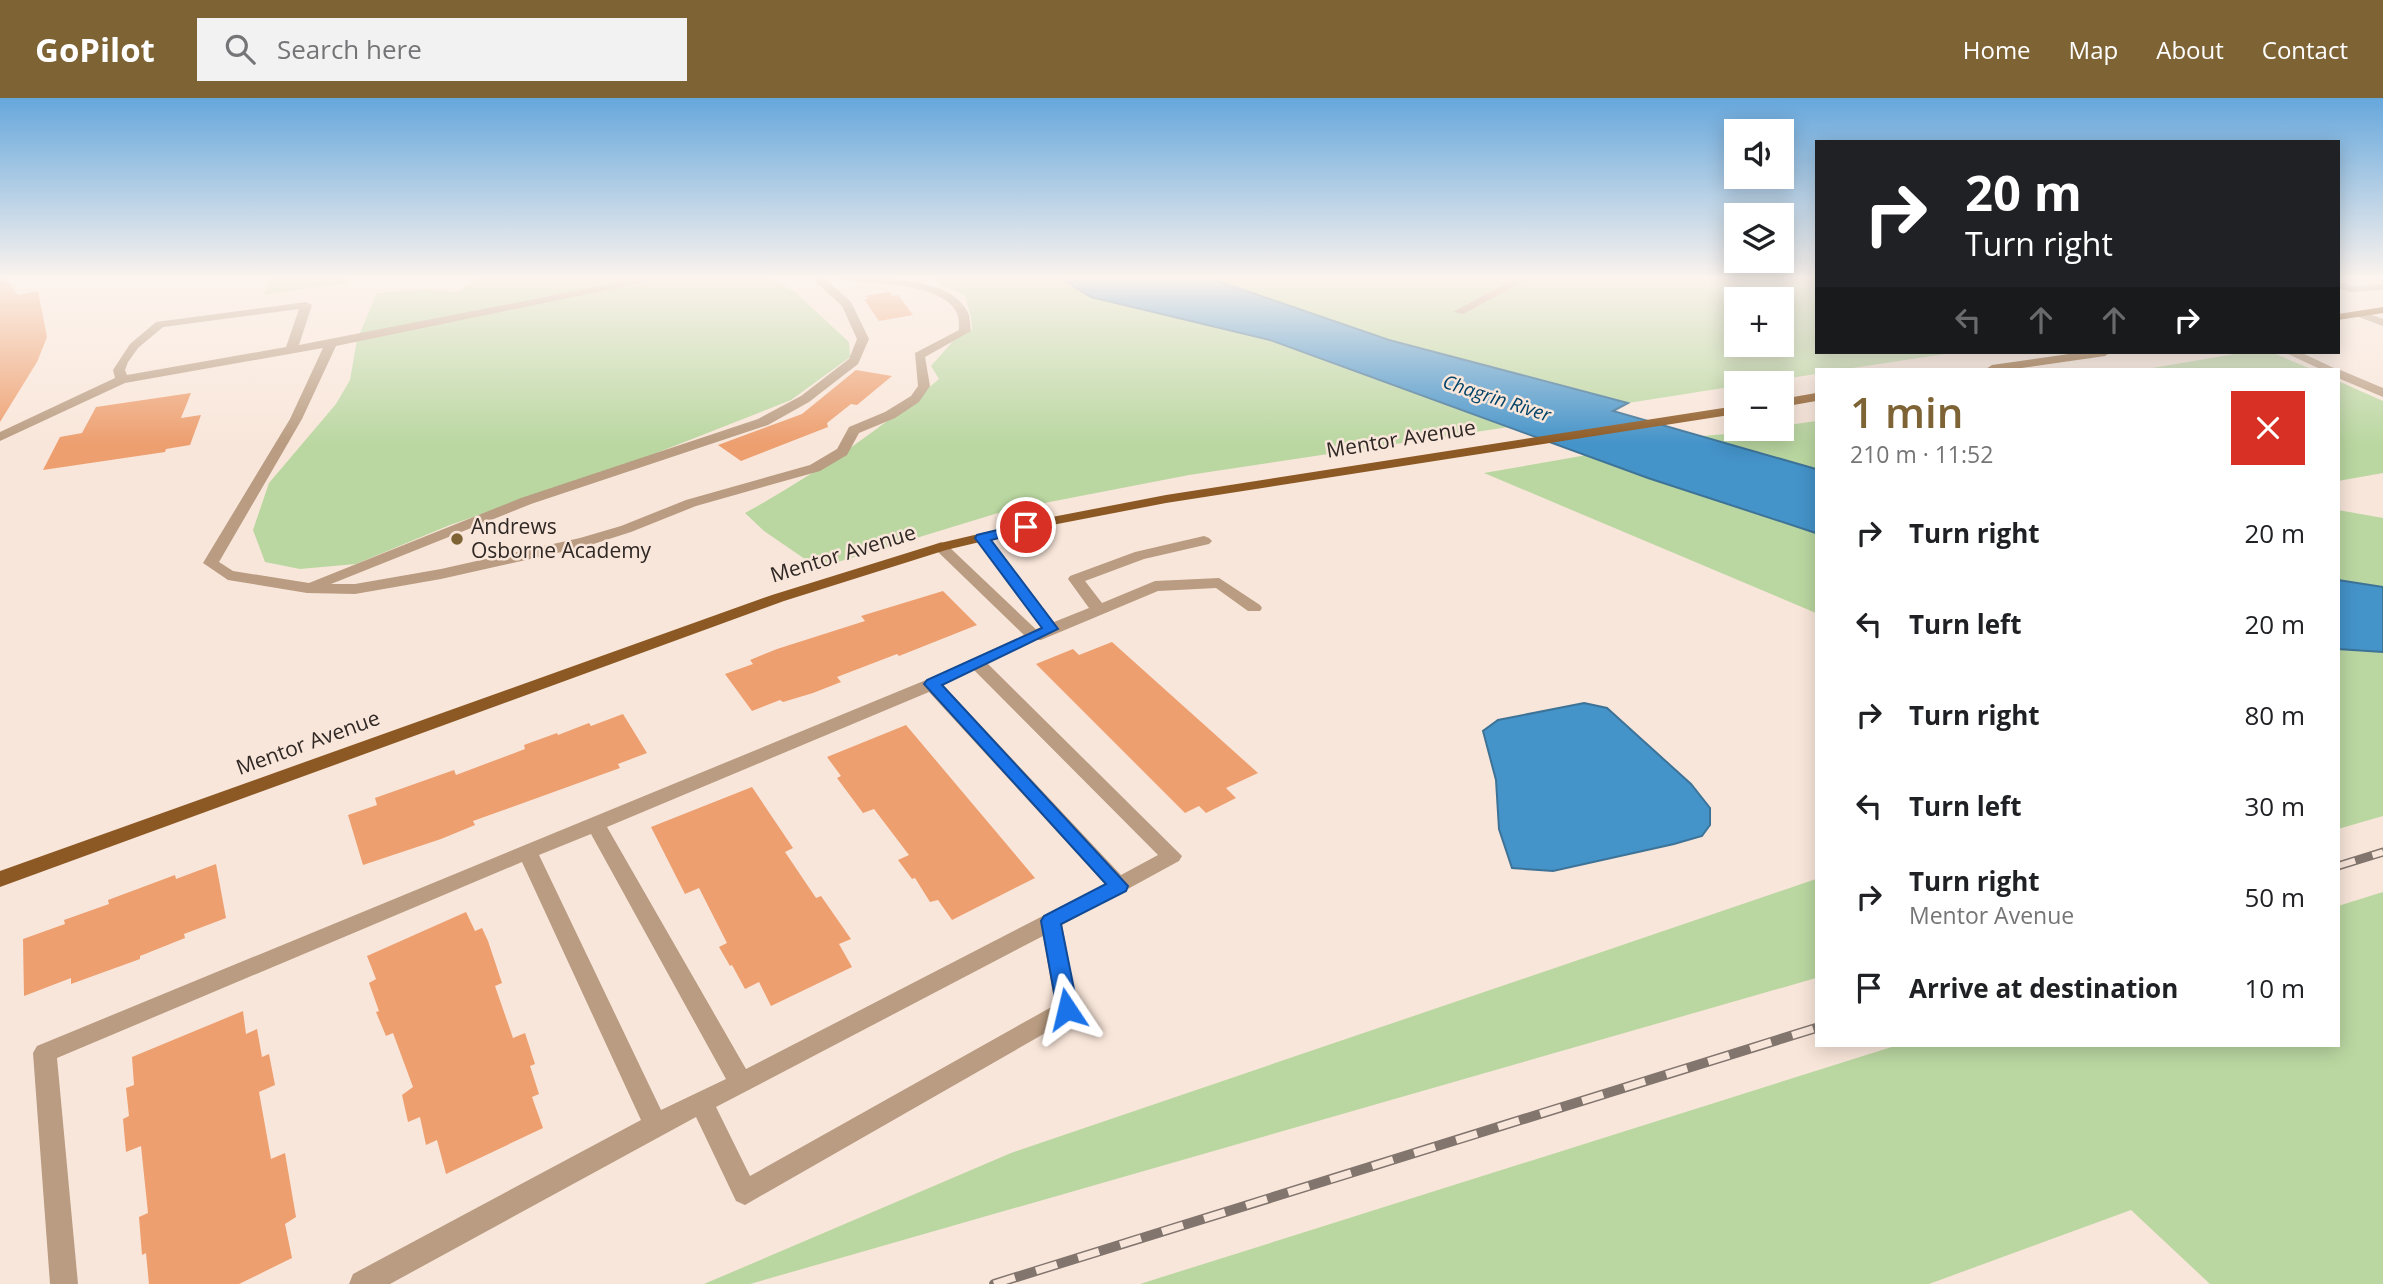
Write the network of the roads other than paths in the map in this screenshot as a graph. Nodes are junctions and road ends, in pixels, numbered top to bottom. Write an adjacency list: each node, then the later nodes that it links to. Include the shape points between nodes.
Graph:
1 (149, 333): 13 (street, via 122,362)
2 (297, 333): 7 (street)
3 (380, 333): 6 (street)
4 (860, 333): 22 (street, via 863,339 854,361 805,400 762,422 526,501)
5 (961, 333): 22 (street, via 919,356 925,386 915,399 854,430 842,452 815,468 691,502 584,542 355,589)
6 (331, 343): 7 (street); 22 (street, via 296,419 211,563 228,575)
7 (291, 351): 13 (street)
8 (2092, 354): 10 (main road)
9 (2295, 354): 11 (street)
10 (1999, 368)
11 (2328, 368)
12 (2340, 374): 14 (street)
13 (122, 380): 18 (street)
14 (2383, 393)
15 (1815, 397): 16 (main road)
16 (1794, 401)
17 (1724, 412): 19 (main road, Mentor Avenue, via 1154,502)
18 (0, 437)
19 (982, 538): 21 (main road, Mentor Avenue); 25 (street)
20 (1203, 541): 24 (street, via 1140,555 1076,579)
21 (941, 548): 25 (street); 30 (main road, Mentor Avenue, via 765,603)
22 (307, 588)
23 (1254, 608): 24 (street, via 1219,583 1155,586)
24 (1099, 610): 25 (street)
25 (1043, 633): 26 (street)
26 (976, 662): 27 (street); 31 (street, via 1172,856)
27 (932, 684): 28 (street); 31 (street)
28 (595, 824): 29 (street); 33 (street)
29 (527, 852): 35 (street); 36 (street, via 45,1054)
30 (0, 879)
31 (1119, 886): 32 (street)
32 (1051, 921): 33 (street); 34 (street, via 1067,1009 745,1194)
33 (741, 1083): 34 (street)
34 (702, 1103): 35 (street)
35 (656, 1125): 37 (street)
36 (64, 1284)
37 (363, 1284)

